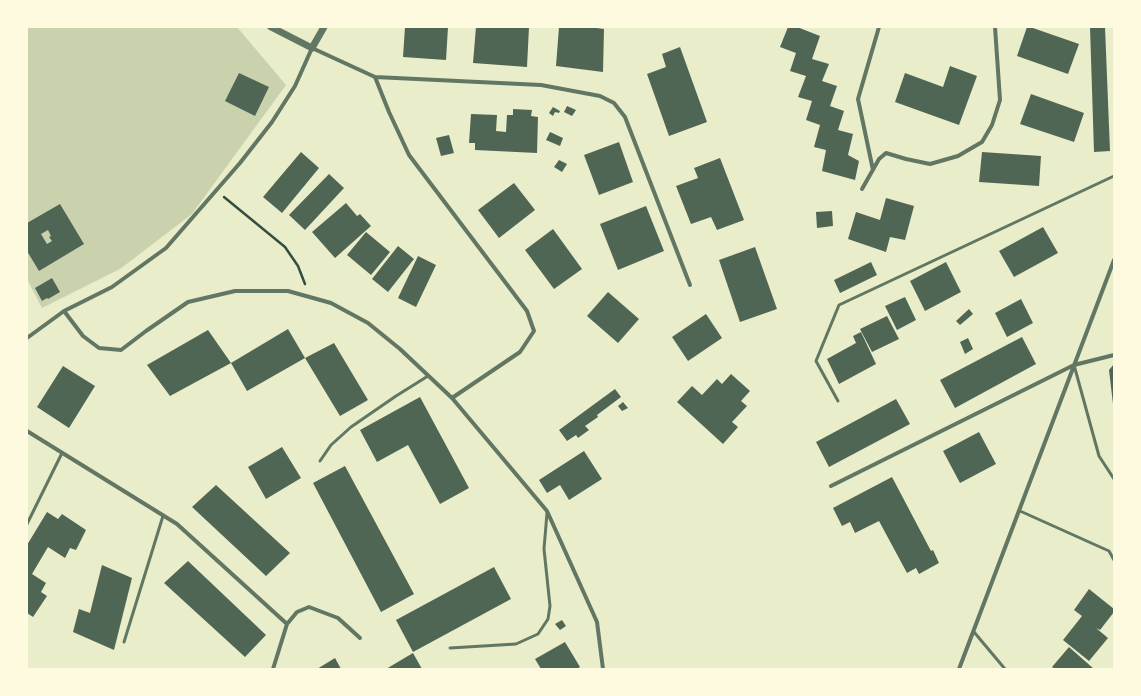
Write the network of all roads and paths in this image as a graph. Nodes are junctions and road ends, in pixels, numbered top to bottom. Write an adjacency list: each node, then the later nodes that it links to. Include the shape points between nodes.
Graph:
1 (271, 27): 5 (street)
2 (324, 27): 5 (street)
3 (879, 27): 7 (street, via 858,99)
4 (995, 27): 7 (street, via 1000,100 992,125 982,142 958,156 930,164 886,153)
5 (312, 48): 6 (street); 10 (street, via 295,86 272,122)
6 (375, 77): 12 (street, via 542,85 600,96 614,103 625,117); 19 (street, via 409,155 527,311 534,331 520,352)
7 (873, 170): 9 (street)
8 (1114, 176): 20 (lane, via 839,305 816,361)
9 (862, 190)
10 (216, 191): 13 (path, via 285,247 298,266); 14 (street, via 166,248 112,287)
11 (1114, 260): 17 (street)
12 (690, 285)
13 (309, 297): 14 (street, via 288,291 235,291 188,302 121,350 99,348 83,336); 18 (street, via 331,303 368,323 400,348)
14 (64, 311): 15 (street)
15 (27, 338)
16 (1114, 355): 17 (street)
17 (1074, 365): 24 (lane, via 1099,456); 25 (street); 27 (street)
18 (428, 376): 19 (street); 23 (lane, via 351,427 331,445)
19 (452, 398): 26 (street)
20 (838, 401)
21 (27, 431): 22 (street)
22 (62, 453): 28 (street); 29 (lane)
23 (320, 461)
24 (1114, 479)
25 (831, 486)
26 (547, 511): 35 (lane, via 544,549 550,606 548,620 538,634 516,644); 37 (street, via 597,622)
27 (1020, 511): 30 (lane, via 1109,551); 32 (street)
28 (163, 516): 31 (street, via 177,524); 34 (lane)
29 (27, 524)
30 (1114, 560)
31 (286, 624): 33 (street, via 297,612 309,607 338,618); 36 (street)
32 (974, 632): 38 (street); 39 (lane)
33 (360, 638)
34 (124, 642)
35 (450, 648)
36 (273, 669)
37 (603, 669)
38 (959, 669)
39 (1005, 669)

